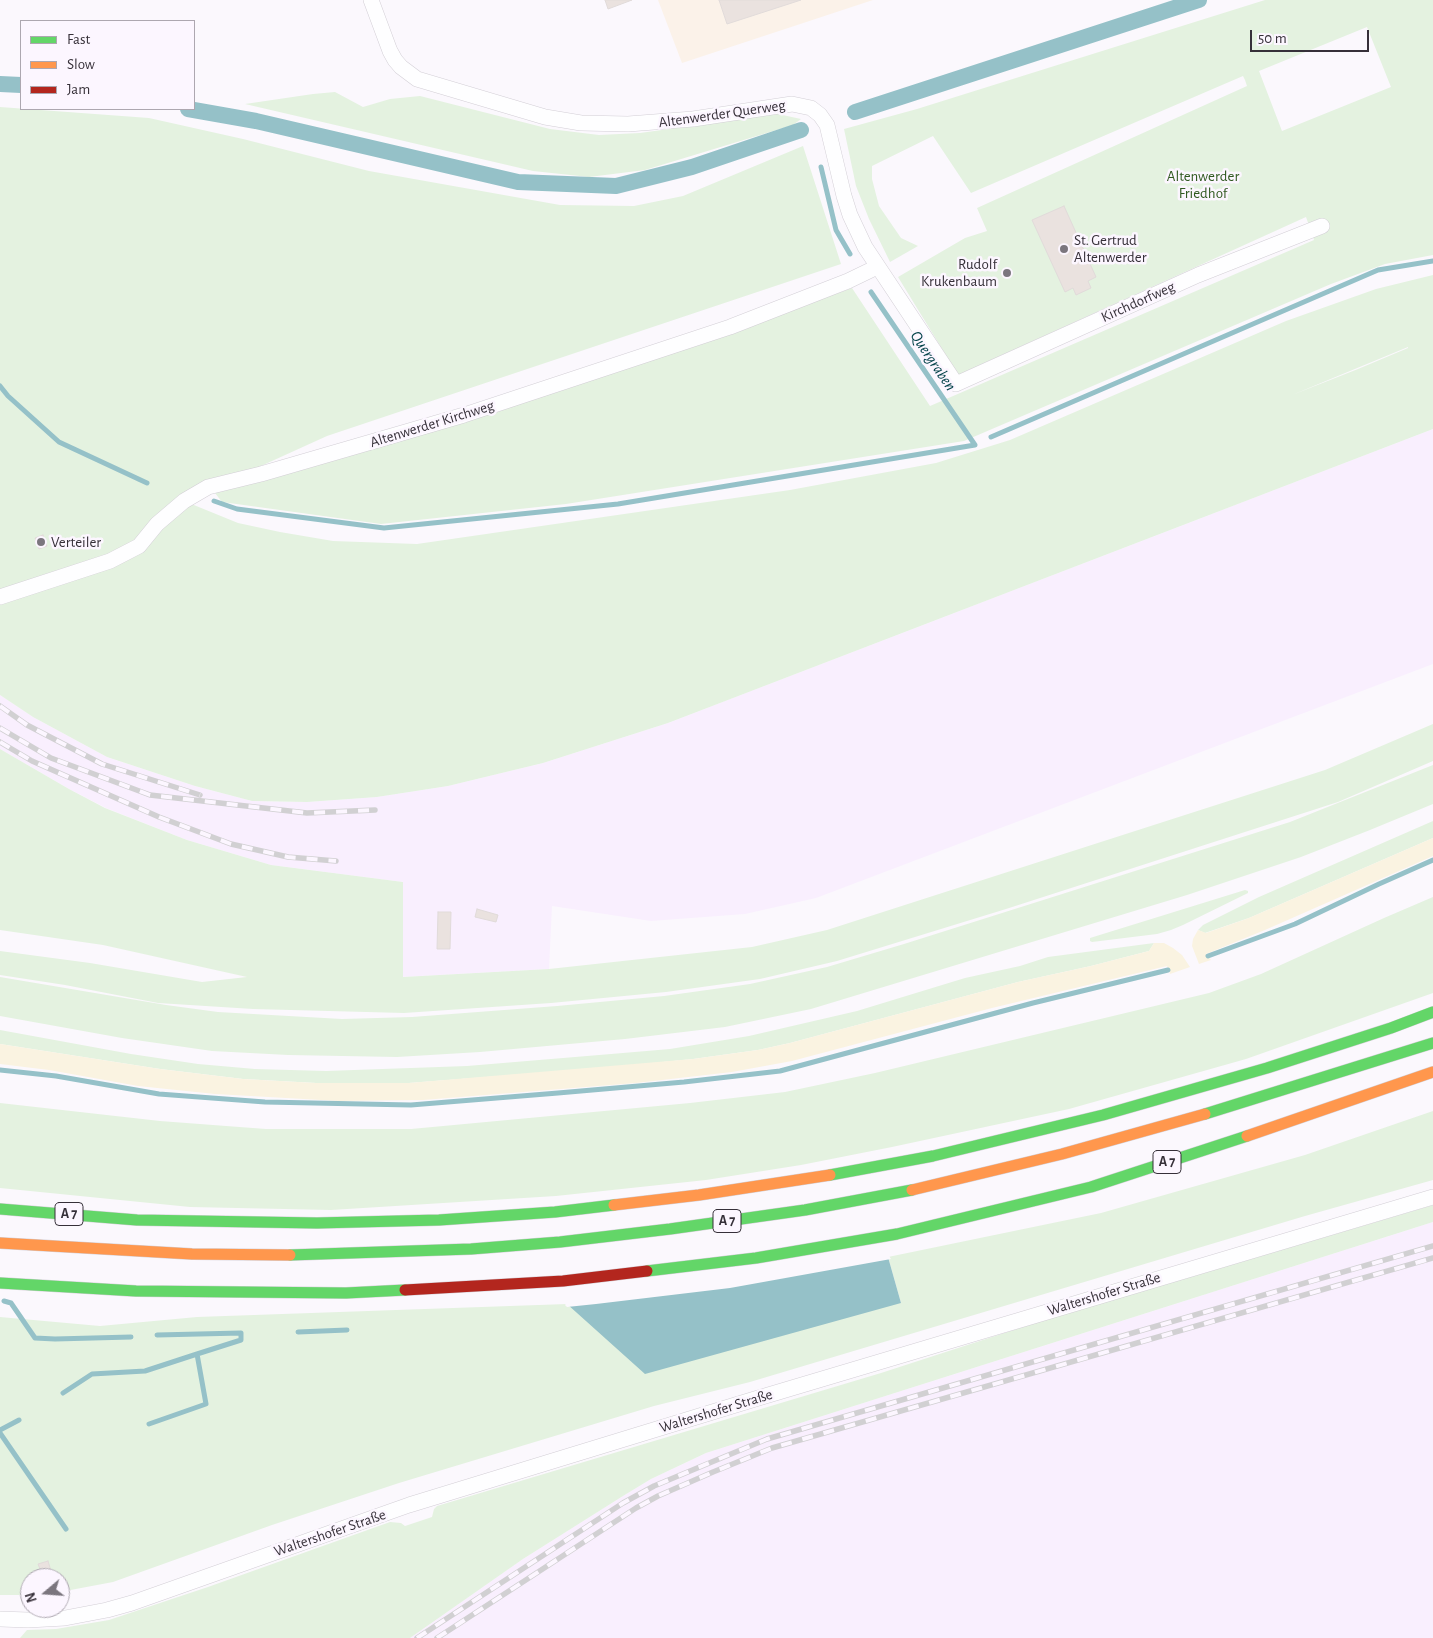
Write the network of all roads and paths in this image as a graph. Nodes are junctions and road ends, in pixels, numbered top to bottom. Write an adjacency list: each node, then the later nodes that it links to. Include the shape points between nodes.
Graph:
1 (371, 0): 3 (street, Altenwerder Querweg, via 395,60 417,80 545,117 581,123 628,124 792,104 811,108 827,125 850,215)
2 (1322, 226): 4 (street, Kirchdorfweg, via 1198,275)
3 (877, 266): 4 (street, Altenwerder Querweg); 5 (street, Altenwerder Kirchweg, via 848,281 721,330 464,415 208,487 184,501 157,524 139,546 110,561)
4 (956, 384)
5 (0, 597)
6 (1433, 1012): 10 (highway, A 7, via 1267,1068 1103,1115 933,1156 699,1195 556,1212 439,1220 317,1223 137,1220)
7 (1433, 1043): 11 (highway, A 7, via 1196,1118 936,1185 670,1230 471,1249 314,1255 192,1254)
8 (1433, 1072): 12 (highway, A 7, via 1091,1187 896,1234 756,1258 563,1281 346,1294 136,1291)
9 (1433, 1197): 13 (street, Waltershofer Straße, via 409,1505 132,1603 65,1618)
10 (0, 1209)
11 (0, 1243)
12 (0, 1283)
13 (0, 1619)

